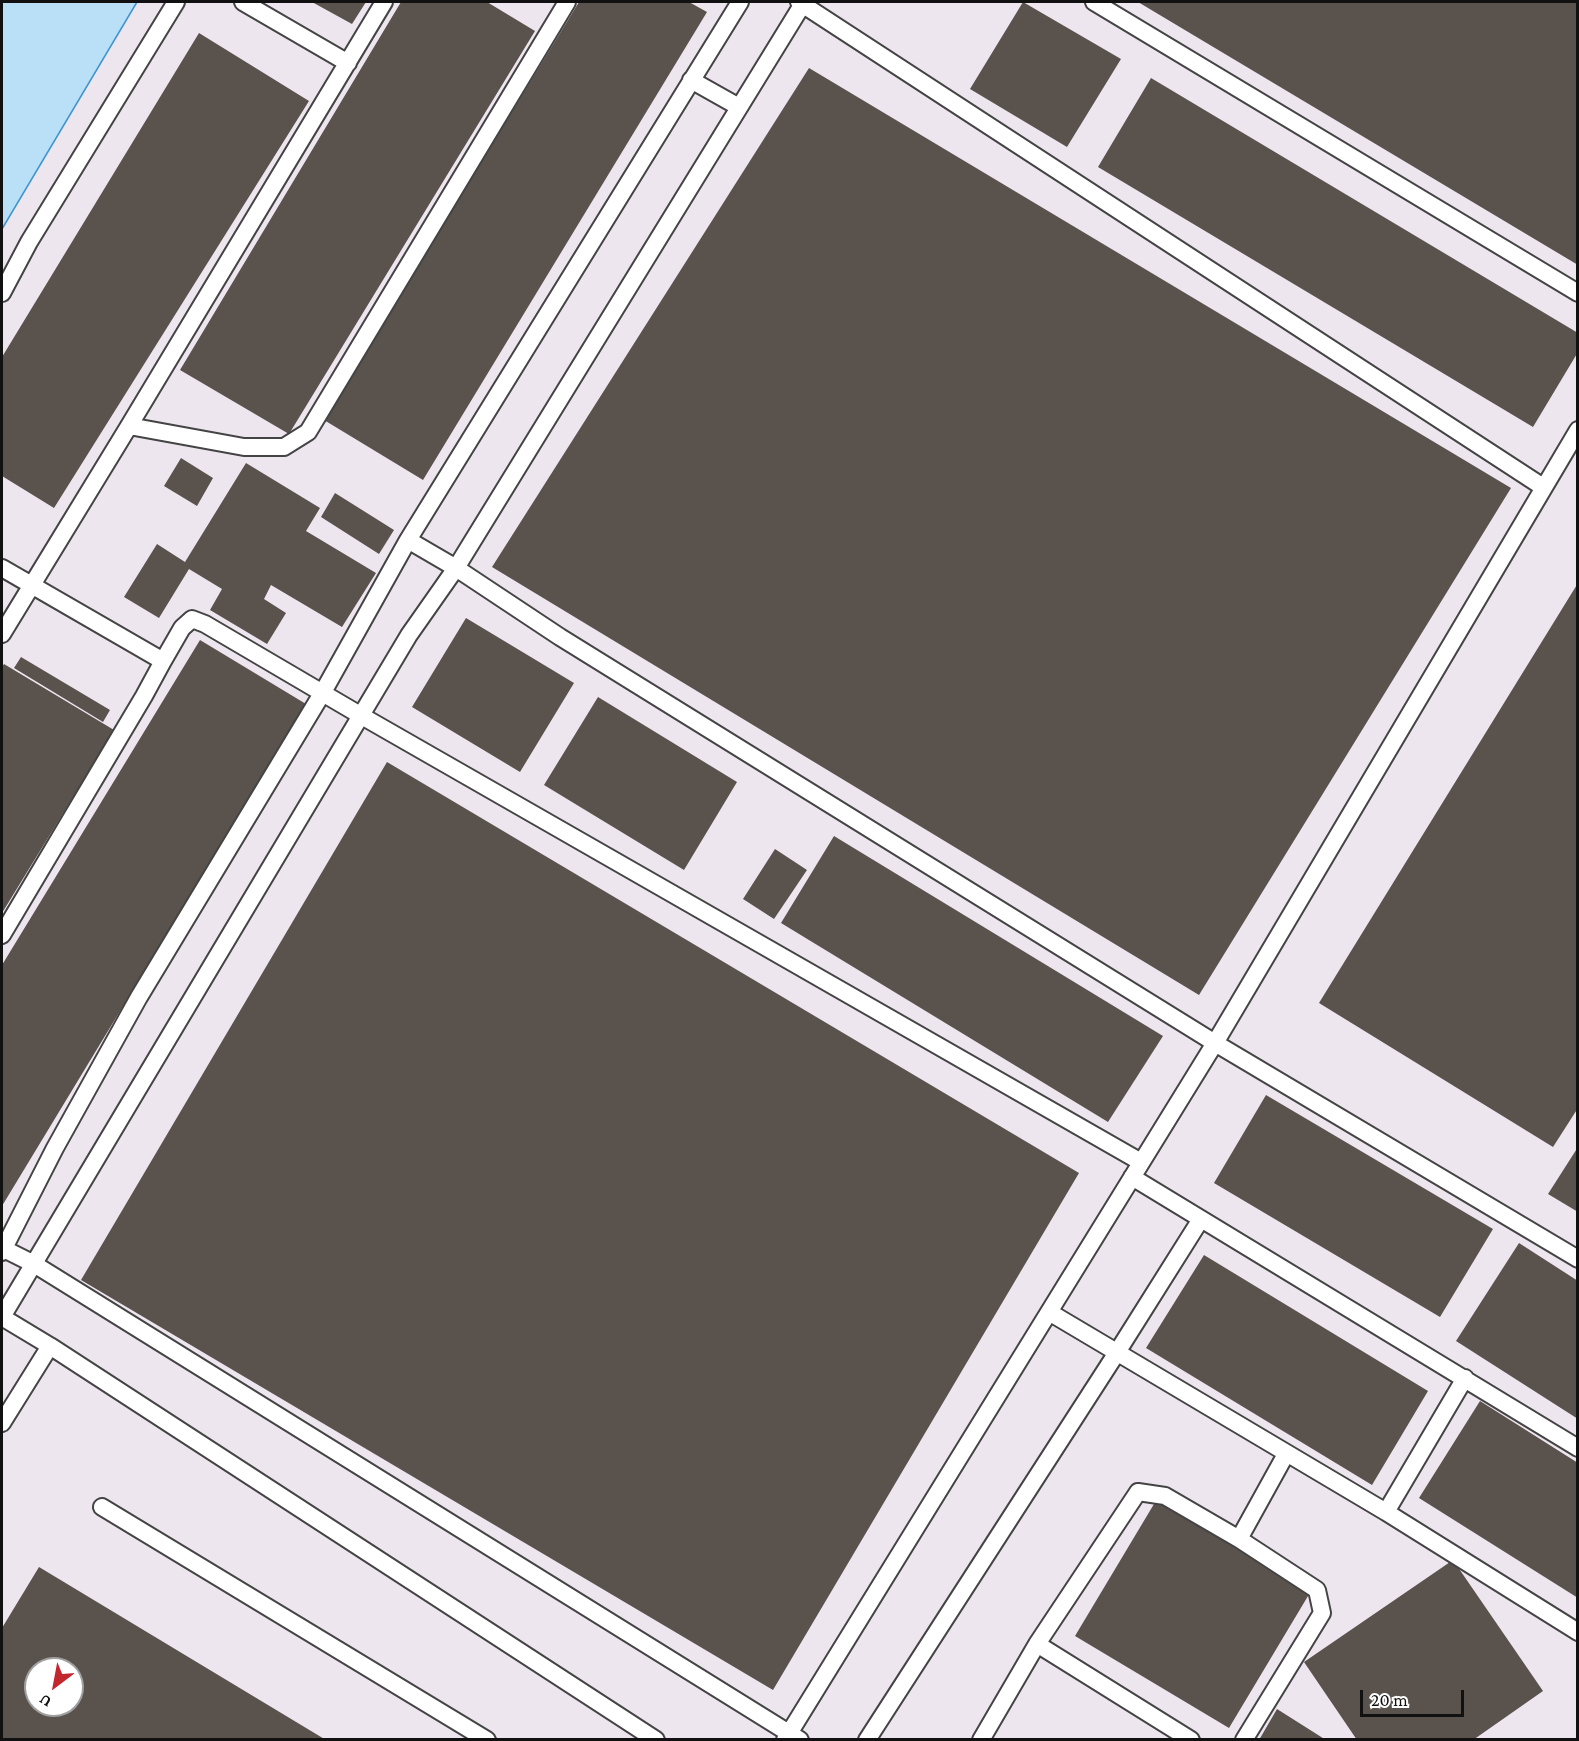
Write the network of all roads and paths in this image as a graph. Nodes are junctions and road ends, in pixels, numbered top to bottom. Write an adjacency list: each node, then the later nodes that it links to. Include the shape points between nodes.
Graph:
1 (176, 2): 11 (lane)
2 (243, 2): 8 (lane)
3 (384, 2): 8 (lane)
4 (567, 2): 13 (lane, via 308,432 284,447 244,447)
5 (740, 2): 9 (lane)
6 (802, 2): 10 (lane); 15 (lane)
7 (1094, 2): 12 (lane)
8 (348, 63): 13 (lane)
9 (696, 82): 10 (lane); 16 (lane)
10 (734, 105): 18 (lane)
11 (2, 293)
12 (1578, 293)
13 (129, 426): 19 (lane)
14 (1578, 430): 15 (lane)
15 (1543, 487): 25 (lane)
16 (408, 540): 18 (lane); 22 (lane)
17 (2, 568): 19 (lane)
18 (456, 568): 23 (lane, via 409,634); 25 (lane, via 560,637)
19 (32, 585): 20 (lane); 21 (lane)
20 (2, 634)
21 (163, 661): 22 (lane, via 182,628 192,620); 24 (lane)
22 (323, 692): 23 (lane); 29 (lane, via 139,997)
23 (360, 715): 26 (lane); 31 (lane)
24 (2, 936)
25 (1215, 1043): 26 (lane); 30 (lane)
26 (1141, 1162): 27 (lane)
27 (1132, 1177): 28 (lane); 32 (lane)
28 (1201, 1219): 35 (lane); 36 (lane)
29 (2, 1249): 31 (lane)
30 (1578, 1259)
31 (34, 1264): 33 (lane); 45 (lane)
32 (1049, 1312): 35 (lane); 45 (lane)
33 (2, 1317): 34 (lane)
34 (50, 1346): 37 (lane); 47 (lane)
35 (1116, 1354): 39 (lane); 48 (lane)
36 (1466, 1378): 38 (lane); 41 (lane)
37 (2, 1423)
38 (1578, 1448)
39 (1286, 1454): 41 (lane); 42 (lane)
40 (102, 1507): 46 (lane)
41 (1386, 1512): 43 (lane)
42 (1239, 1539): 44 (lane, via 1166,1496 1138,1492); 51 (lane, via 1317,1590 1322,1613)
43 (1578, 1632)
44 (1037, 1644): 49 (lane); 50 (lane)
45 (792, 1737)
46 (487, 1740)
47 (656, 1740)
48 (867, 1740)
49 (981, 1740)
50 (1191, 1740)
51 (1244, 1740)

